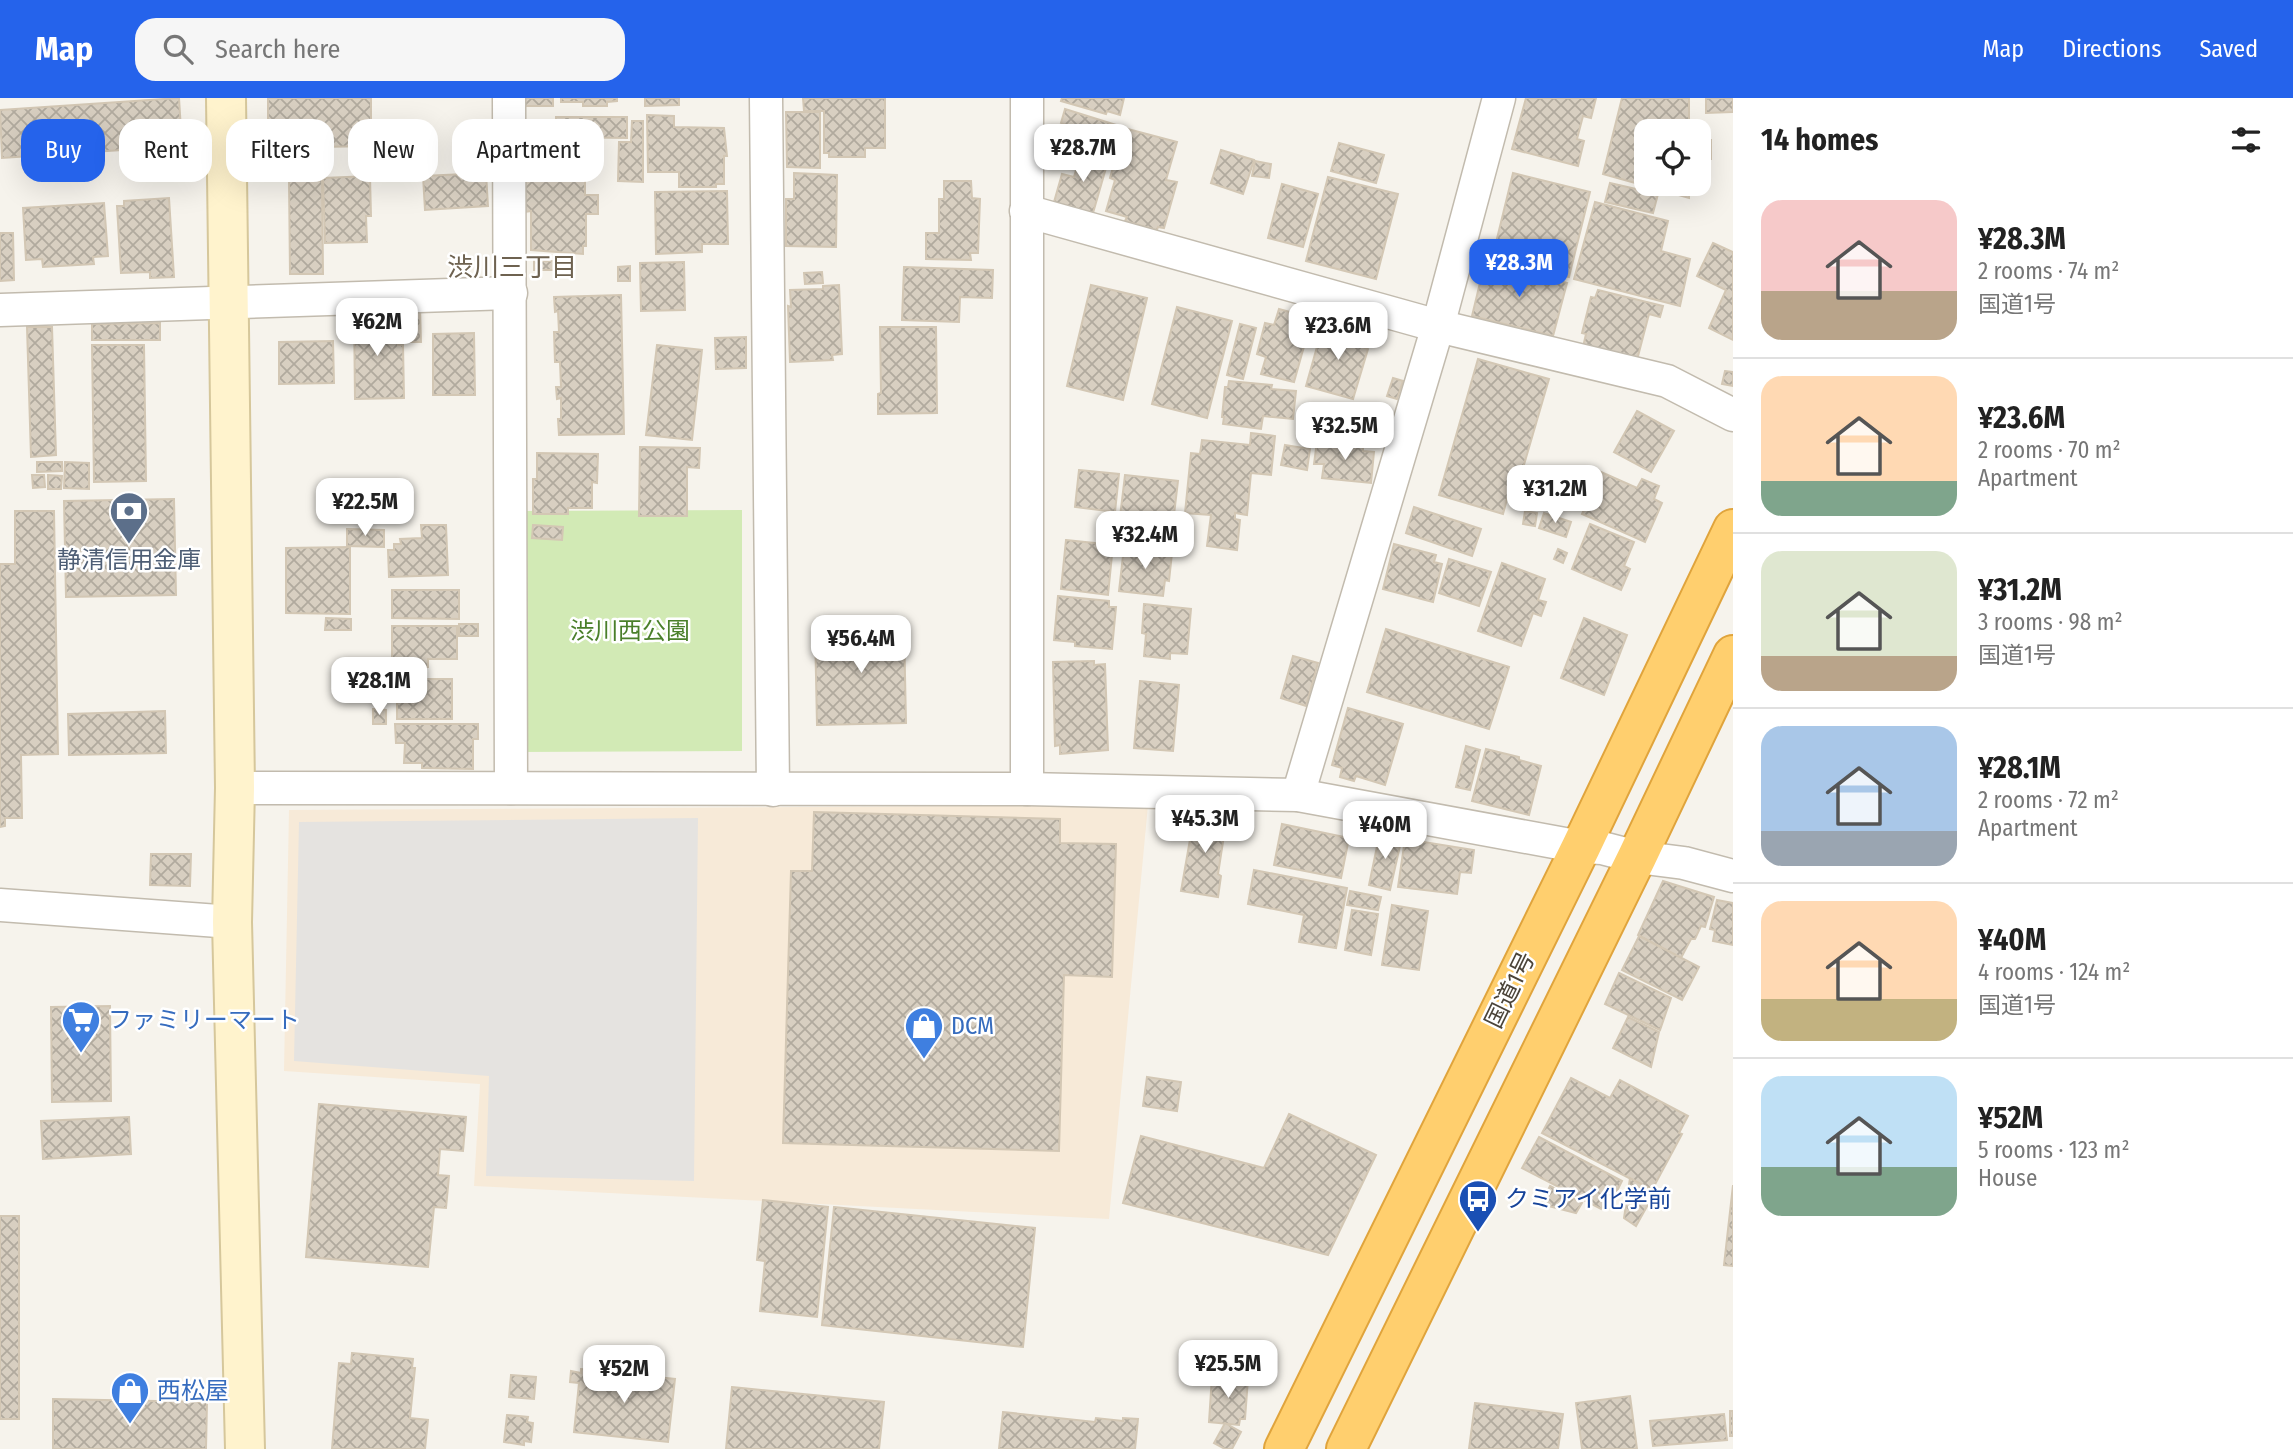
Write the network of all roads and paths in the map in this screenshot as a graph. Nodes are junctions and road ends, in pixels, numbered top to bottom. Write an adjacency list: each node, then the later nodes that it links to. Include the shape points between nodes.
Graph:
1 (226, 98): 8 (street)
2 (509, 98): 7 (street)
3 (766, 98): 17 (street)
4 (1027, 98): 6 (street)
5 (1499, 98): 10 (street)
6 (1026, 211): 10 (street); 16 (street)
7 (511, 293): 8 (street); 14 (street)
8 (231, 302): 9 (street); 15 (street)
9 (0, 310)
10 (1438, 326): 11 (street, via 1667,381); 18 (street)
11 (1733, 415)
12 (1733, 529): 19 (highway, 国道1号)
13 (1733, 655): 20 (highway)
14 (511, 788): 15 (street); 17 (street)
15 (235, 789): 23 (street)
16 (1027, 789): 17 (street); 18 (street)
17 (773, 790)
18 (1298, 795): 19 (street)
19 (1581, 847): 20 (street); 25 (highway, 国道1号)
20 (1637, 857): 21 (street); 26 (highway)
21 (1733, 876)
22 (0, 905): 23 (street)
23 (233, 922): 24 (street)
24 (245, 1449)
25 (1284, 1449)
26 (1346, 1449)

